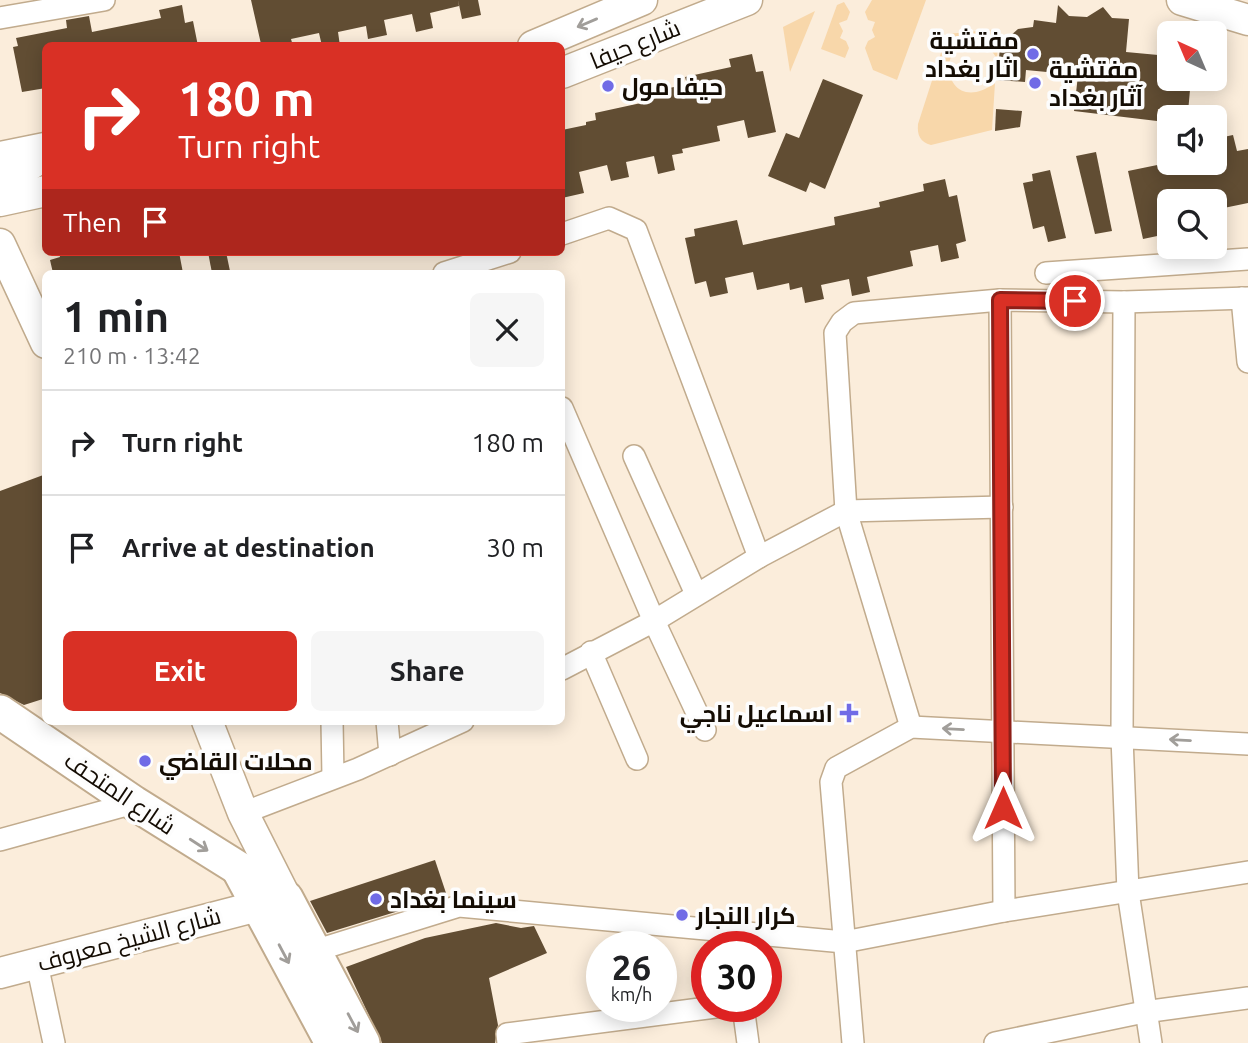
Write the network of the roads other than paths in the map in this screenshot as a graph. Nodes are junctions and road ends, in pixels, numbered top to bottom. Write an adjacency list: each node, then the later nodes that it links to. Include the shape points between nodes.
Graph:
1 (104, 0): 5 (street)
2 (642, 0): 7 (main road, شارع حيفا, one-way to 7)
3 (747, 0): 8 (main road, شارع حيفا)
4 (1182, 0): 6 (main road)
5 (0, 18)
6 (1248, 20)
7 (542, 42)
8 (565, 72)
9 (42, 149): 11 (main road)
10 (42, 157): 13 (main road, via 14,177)
11 (0, 158)
12 (42, 192): 13 (main road)
13 (0, 199)
14 (565, 233): 30 (street, via 609,218 636,230)
15 (0, 244): 18 (main road)
16 (1248, 259): 20 (street)
17 (503, 261): 19 (street)
18 (6, 266): 24 (main road)
19 (459, 270)
20 (1046, 272)
21 (1245, 298): 23 (street); 25 (street)
22 (1000, 300): 23 (street); 28 (street); 29 (street, via 854,313 842,321 835,333)
23 (1124, 302): 43 (street)
24 (42, 334)
25 (1248, 362)
26 (565, 415): 32 (street)
27 (634, 456): 31 (street)
28 (1002, 507): 29 (street); 42 (street)
29 (846, 511): 30 (street); 40 (street)
30 (759, 556): 31 (street)
31 (696, 594): 32 (street)
32 (654, 621): 33 (street); 41 (street)
33 (591, 652): 34 (street); 46 (street)
34 (565, 666)
35 (6, 722): 48 (main road, شارع المتحف)
36 (209, 725): 49 (main road, شارع المتحف)
37 (332, 725): 47 (street)
38 (387, 725): 45 (street)
39 (454, 725): 45 (street)
40 (911, 727): 42 (street, one-way to 40); 58 (street, via 849,759 836,768 831,782)
41 (705, 730)
42 (1003, 731): 43 (street); 55 (street)
43 (1122, 737): 44 (street, one-way to 43); 53 (street)
44 (1248, 744)
45 (390, 755): 47 (street)
46 (637, 759)
47 (333, 777): 49 (street)
48 (134, 803): 50 (street); 51 (main road, شارع المتحف, one-way to 51)
49 (246, 818): 51 (main road); 54 (main road, شارع المتحف)
50 (0, 840)
51 (240, 872): 54 (main road, شارع المتحف)
52 (1248, 872): 53 (street)
53 (1128, 892): 55 (street); 64 (street)
54 (272, 902): 59 (main road, شارع المتحف); 60 (main road, شارع الشيخ معروف); 67 (main road, شارع المتحف, one-way to 67)
55 (1004, 911): 58 (street)
56 (691, 934): 59 (street, via 459,906)
57 (782, 940): 58 (street)
58 (844, 942): 71 (street)
59 (314, 951): 68 (main road, شارع المتحف, one-way to 68)
60 (37, 964): 61 (main road, شارع الشيخ معروف); 66 (street)
61 (0, 973)
62 (1248, 998): 64 (street)
63 (691, 1010): 69 (street, via 507,1034)
64 (1144, 1012): 72 (street); 73 (street)
65 (745, 1022): 70 (street)
66 (54, 1043)
67 (332, 1043)
68 (363, 1043)
69 (508, 1043)
70 (748, 1043)
71 (853, 1043)
72 (995, 1043)
73 (1151, 1043)

